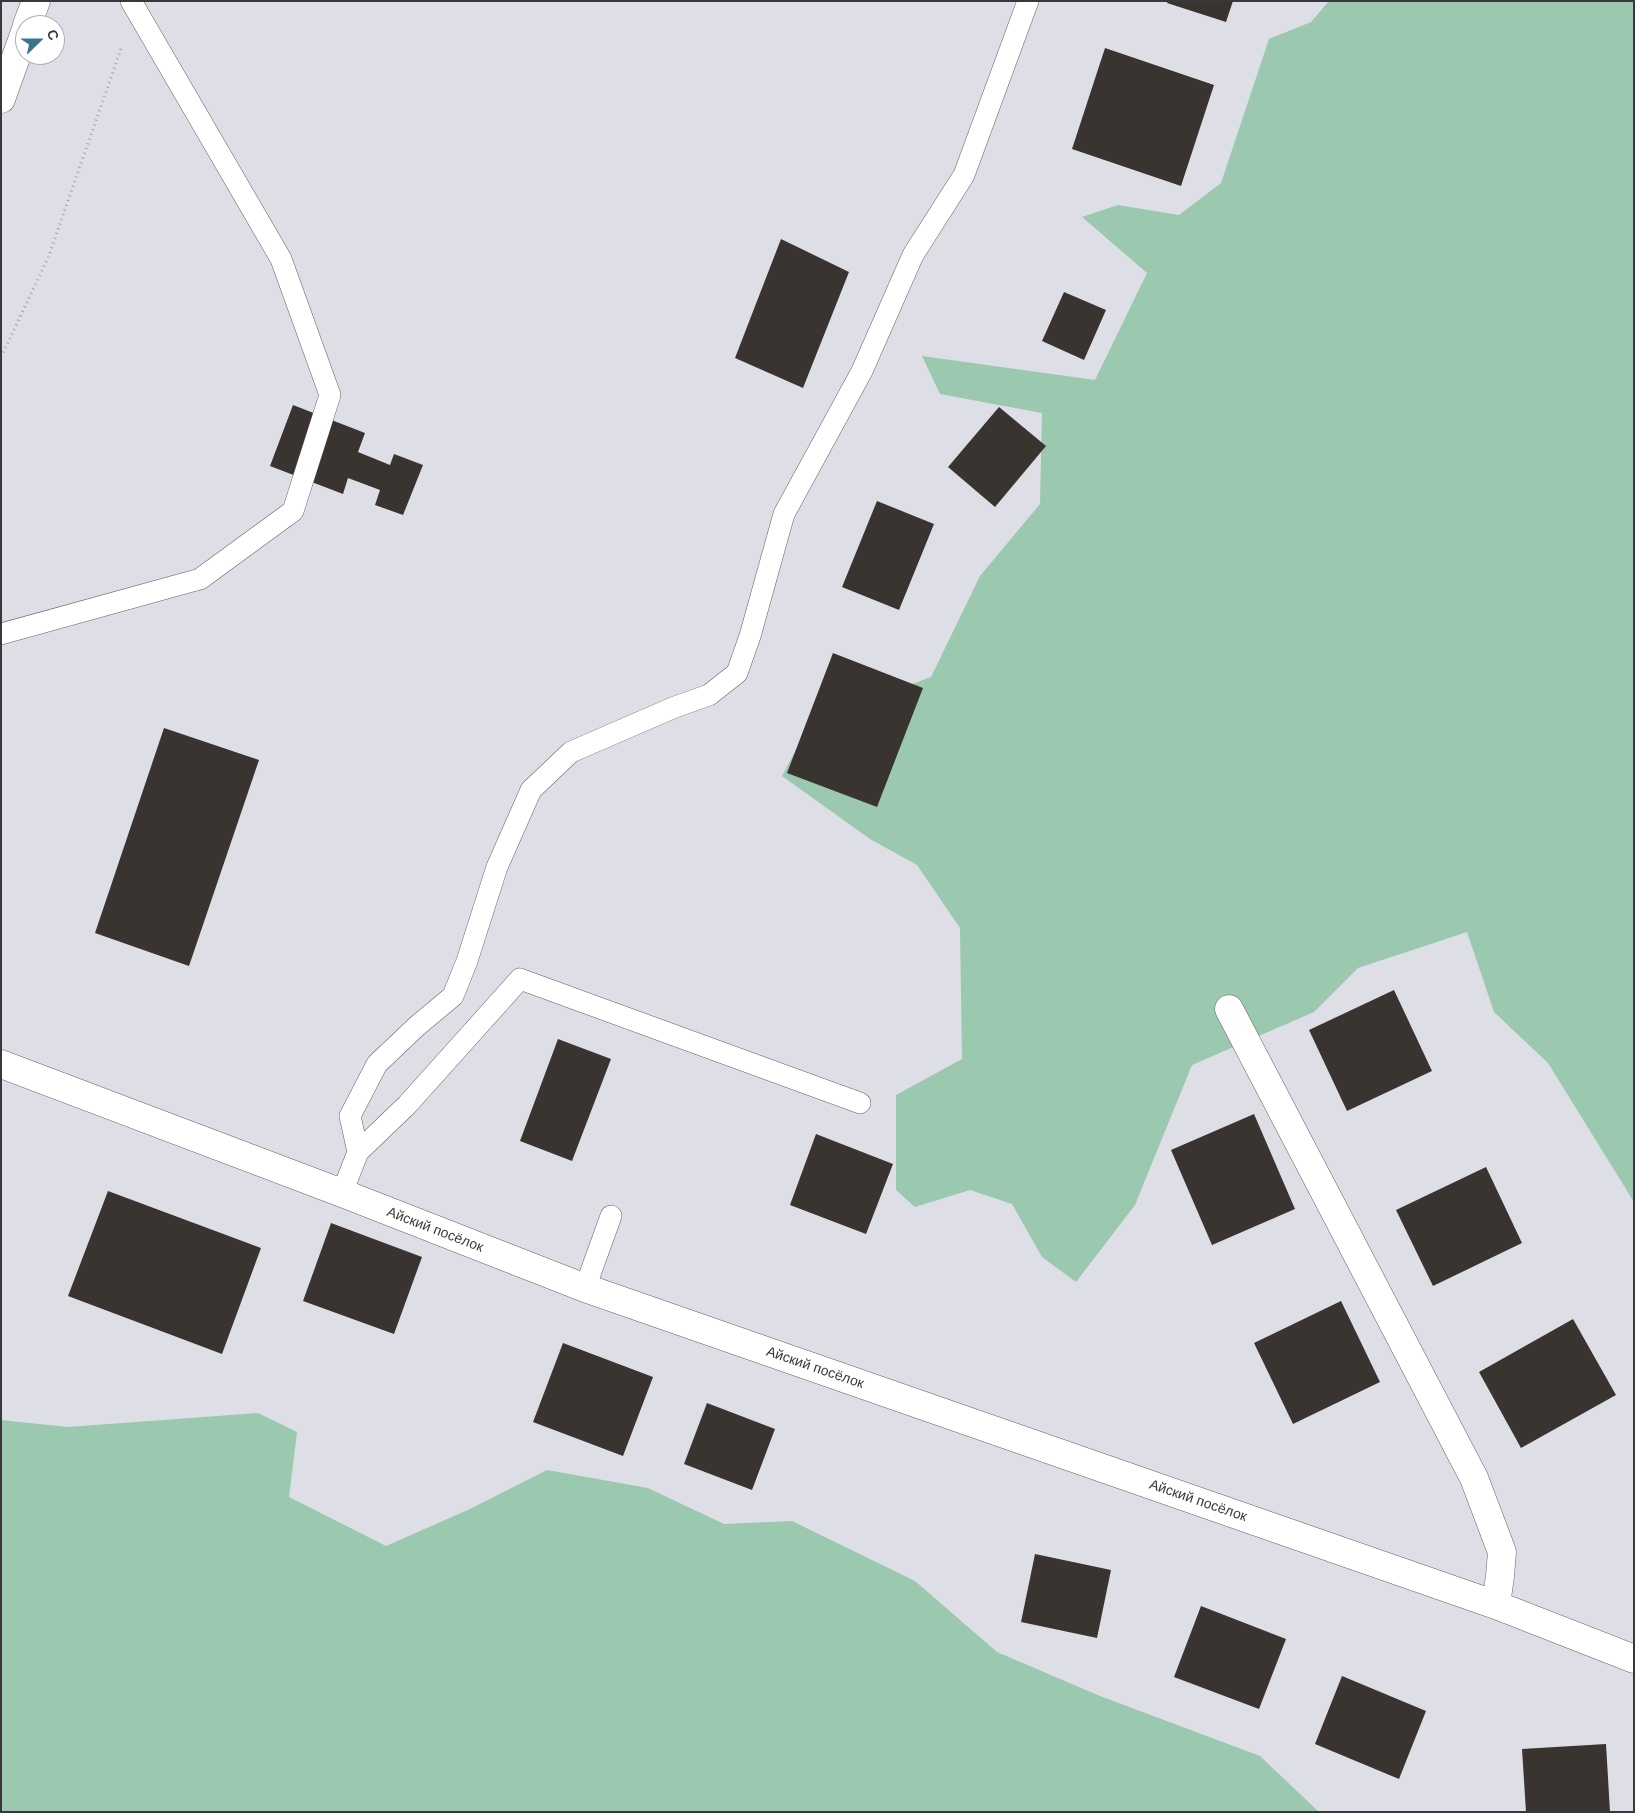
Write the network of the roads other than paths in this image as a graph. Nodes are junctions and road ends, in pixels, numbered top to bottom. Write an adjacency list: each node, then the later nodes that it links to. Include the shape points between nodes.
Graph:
1 (36, 1): 4 (street)
2 (1028, 1): 11 (lane, via 964,174 913,255 862,371 784,514 737,673 709,695 571,752 531,790 497,868 453,996 377,1064 350,1116)
3 (133, 6): 7 (lane, via 281,259 330,395 293,511 200,579)
4 (31, 15)
5 (15, 60): 6 (street)
6 (1, 99)
7 (1, 634)
8 (1229, 1009): 15 (street, via 1474,1478 1502,1552)
9 (1, 1064): 12 (street, Айский посёлок)
10 (860, 1103): 11 (lane, via 520,978 406,1105)
11 (358, 1152): 12 (lane)
12 (342, 1194): 14 (street, Айский посёлок)
13 (610, 1216): 14 (lane)
14 (585, 1288): 15 (street, Айский посёлок)
15 (1496, 1605): 16 (street, Айский посёлок)
16 (1634, 1659)

